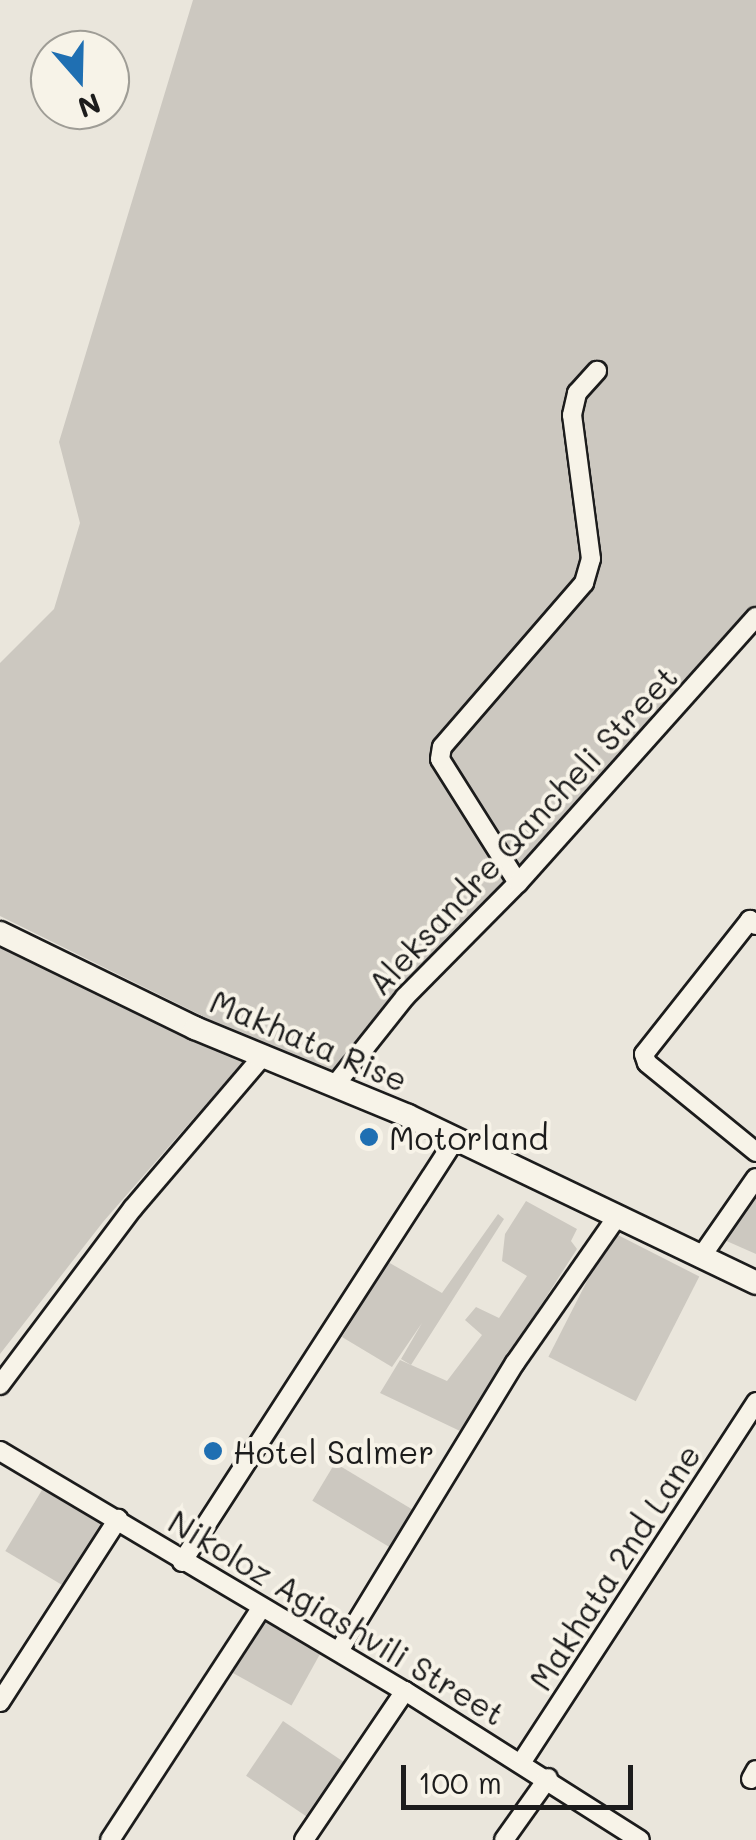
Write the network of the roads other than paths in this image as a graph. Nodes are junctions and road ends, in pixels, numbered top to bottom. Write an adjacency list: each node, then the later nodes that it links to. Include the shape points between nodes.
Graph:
1 (597, 372): 3 (street, via 577,393 572,415 591,560 584,583 442,747 440,760)
2 (756, 618): 3 (street, Aleksandre Qancheli Street)
3 (518, 883): 7 (street, Aleksandre Qancheli Street, via 405,997)
4 (756, 924): 9 (street, via 750,920 644,1054 646,1063)
5 (0, 933): 6 (main road, Makhata Rise)
6 (263, 1056): 7 (main road, Makhata Rise); 14 (street, via 108,1240)
7 (335, 1085): 8 (main road, Makhata Rise)
8 (456, 1138): 11 (main road, Makhata Rise); 18 (street)
9 (756, 1152)
10 (756, 1178): 12 (street)
11 (617, 1217): 12 (main road, Makhata Rise); 20 (street, via 515,1364)
12 (701, 1257): 13 (main road, Makhata Rise)
13 (756, 1283)
14 (0, 1385)
15 (756, 1402): 23 (street, Makhata 2nd Lane)
16 (0, 1452): 17 (street, Nikoloz Agiashvili Street)
17 (118, 1519): 18 (street, Nikoloz Agiashvili Street); 22 (street)
18 (182, 1562): 19 (street, Nikoloz Agiashvili Street)
19 (262, 1607): 20 (street, Nikoloz Agiashvili Street); 26 (street)
20 (339, 1651): 21 (street, Nikoloz Agiashvili Street)
21 (405, 1691): 23 (street, Nikoloz Agiashvili Street); 27 (street)
22 (0, 1702)
23 (522, 1763): 24 (street, Nikoloz Agiashvili Street)
24 (548, 1778): 25 (street, Nikoloz Agiashvili Street); 28 (street)
25 (630, 1838)
26 (110, 1840)
27 (304, 1840)
28 (504, 1840)

